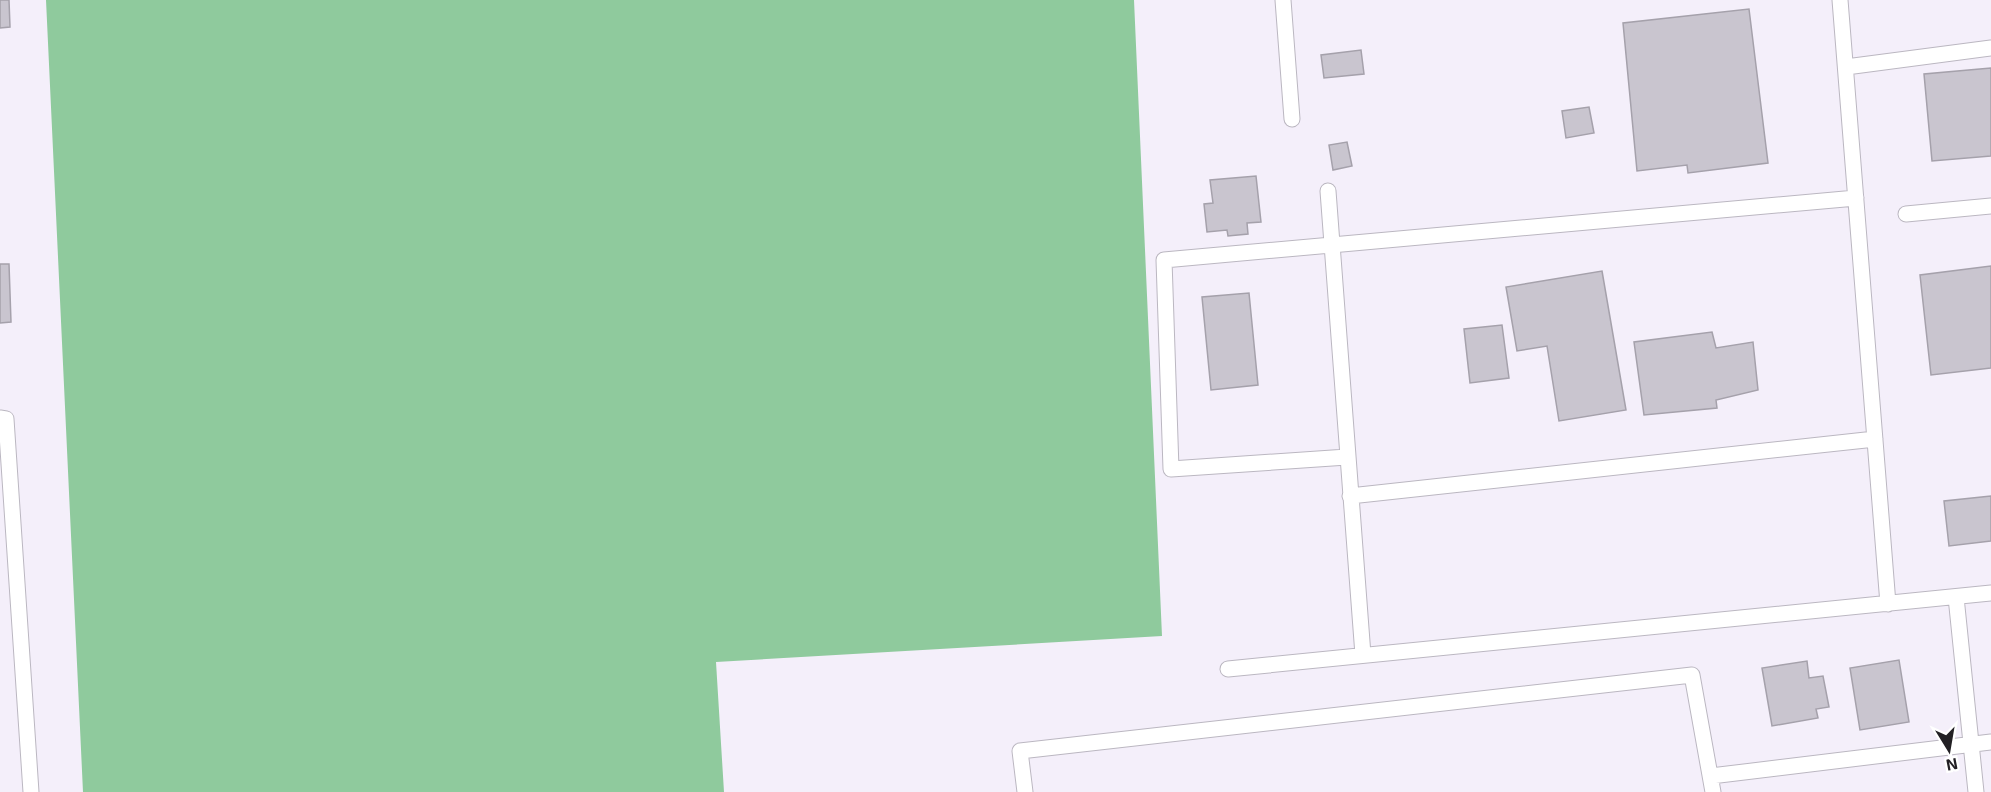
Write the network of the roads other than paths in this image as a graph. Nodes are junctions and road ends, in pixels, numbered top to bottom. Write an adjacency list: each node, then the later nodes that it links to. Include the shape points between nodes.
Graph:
1 (1283, 0): 5 (lane)
2 (1840, 0): 4 (lane)
3 (1991, 48): 4 (lane)
4 (1846, 67): 7 (lane)
5 (1292, 119)
6 (1328, 191): 10 (lane)
7 (1856, 198): 10 (lane); 12 (lane)
8 (1991, 206): 9 (lane)
9 (1906, 214)
10 (1332, 244): 13 (lane); 13 (lane, via 1164,260 1171,469)
11 (0, 418): 23 (lane, via 6,419)
12 (1875, 439): 14 (lane); 17 (lane)
13 (1347, 457): 14 (lane)
14 (1350, 496): 18 (lane)
15 (1991, 593): 16 (lane)
16 (1956, 597): 17 (lane); 21 (lane)
17 (1888, 604): 18 (lane)
18 (1363, 656): 19 (lane)
19 (1228, 669)
20 (1991, 742): 21 (lane)
21 (1971, 744): 22 (lane); 26 (lane)
22 (1712, 776): 24 (lane, via 1692,675 1020,752); 25 (lane)
23 (31, 792)
24 (1025, 792)
25 (1713, 792)
26 (1976, 792)

